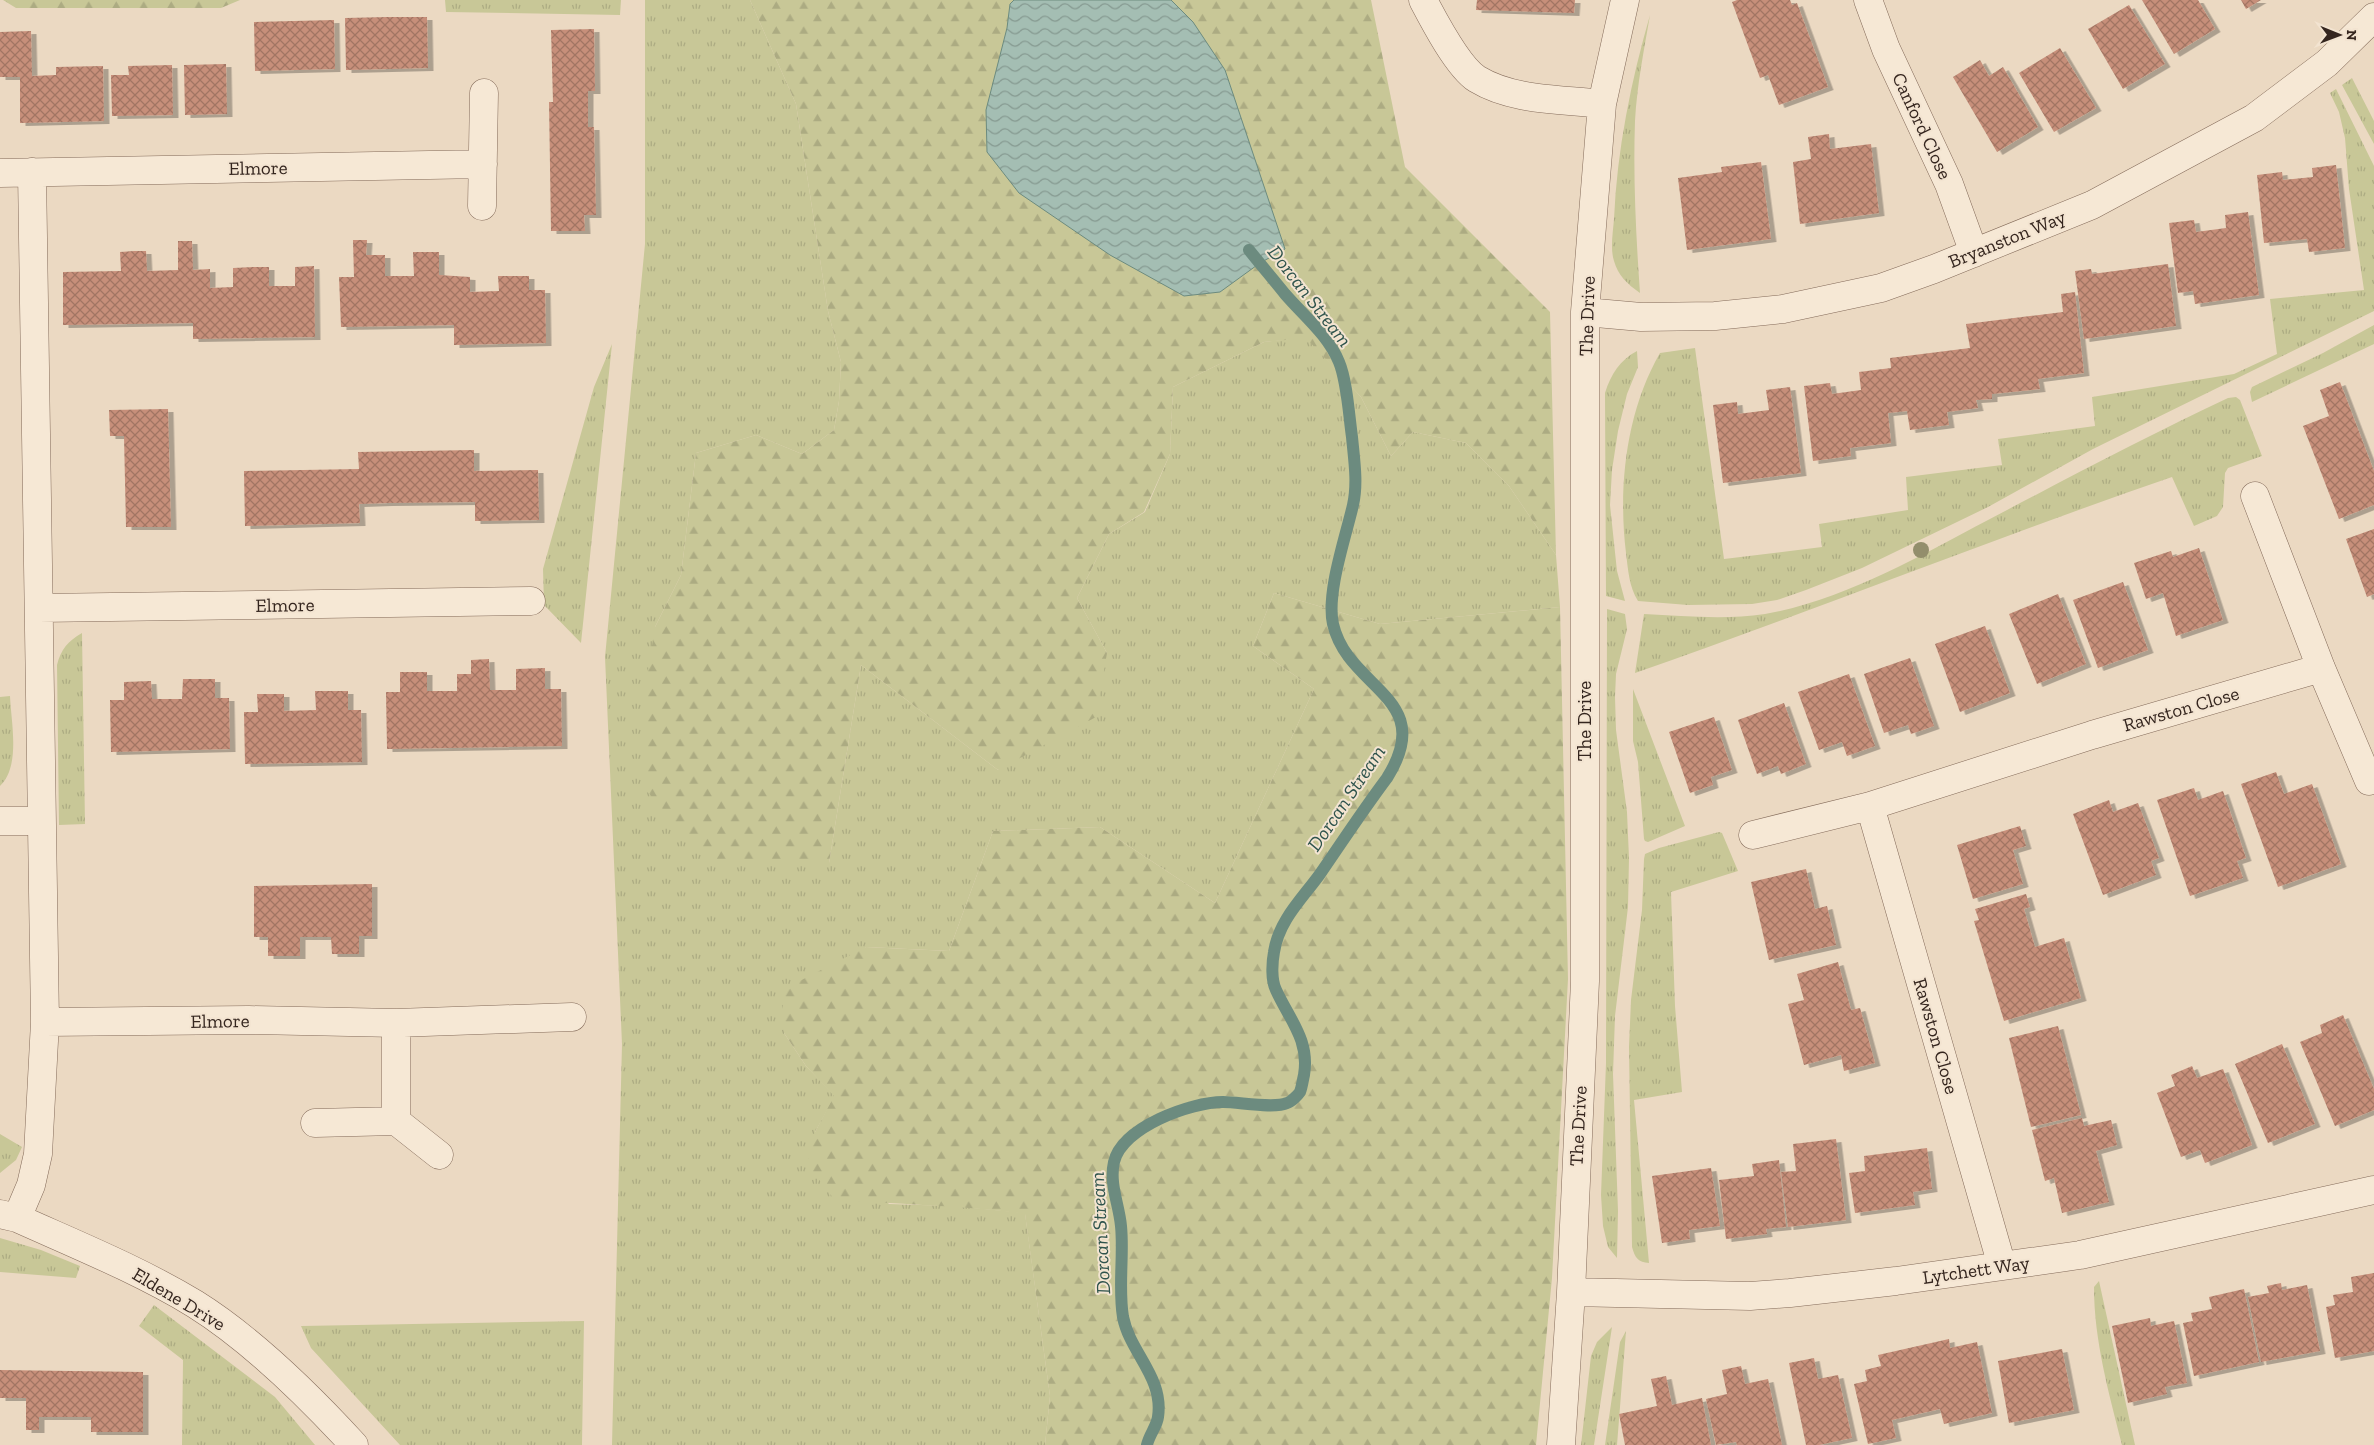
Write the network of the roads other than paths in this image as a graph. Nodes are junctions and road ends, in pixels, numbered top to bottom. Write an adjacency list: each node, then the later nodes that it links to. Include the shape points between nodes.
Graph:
1 (1423, 0): 6 (street, via 1462,63 1476,78 1498,89 1529,96)
2 (1625, 0): 6 (street, The Drive)
3 (1868, 0): 11 (street, Canford Close, via 1886,49 1949,184)
4 (2374, 17): 11 (street, Bryanston Way, via 2327,63 2254,118 2092,205)
5 (484, 93): 7 (street)
6 (1602, 104): 12 (street, The Drive)
7 (483, 164): 8 (street, Elmore); 10 (street)
8 (32, 172): 9 (street, Elmore); 15 (street)
9 (0, 173)
10 (482, 206)
11 (1974, 252): 12 (street, Bryanston Way, via 1882,288 1783,309 1715,316 1641,317)
12 (1585, 312): 31 (street, The Drive, via 1585,982)
13 (2255, 496): 16 (street)
14 (531, 601): 15 (street, Elmore)
15 (38, 608): 19 (street)
16 (2322, 668): 17 (street); 18 (street, Rawston Close, via 2092,735)
17 (2369, 781)
18 (1870, 806): 21 (street, Rawston Close); 30 (street, Rawston Close)
19 (41, 821): 20 (street); 23 (street)
20 (0, 822)
21 (1753, 836)
22 (572, 1018): 24 (street, Elmore)
23 (45, 1022): 24 (street, Elmore, via 249,1020); 29 (street, via 38,1154 31,1185)
24 (396, 1023): 25 (street)
25 (396, 1120): 26 (street); 27 (street)
26 (315, 1123)
27 (439, 1155)
28 (2374, 1190): 30 (street, Lytchett Way, via 2080,1255)
29 (9, 1216): 32 (street, Eldene Drive, via 122,1266 195,1304 247,1343)
30 (2002, 1266): 31 (street, Lytchett Way, via 1780,1294 1704,1296)
31 (1571, 1292): 33 (street, The Drive)
32 (354, 1445)
33 (1561, 1445)

